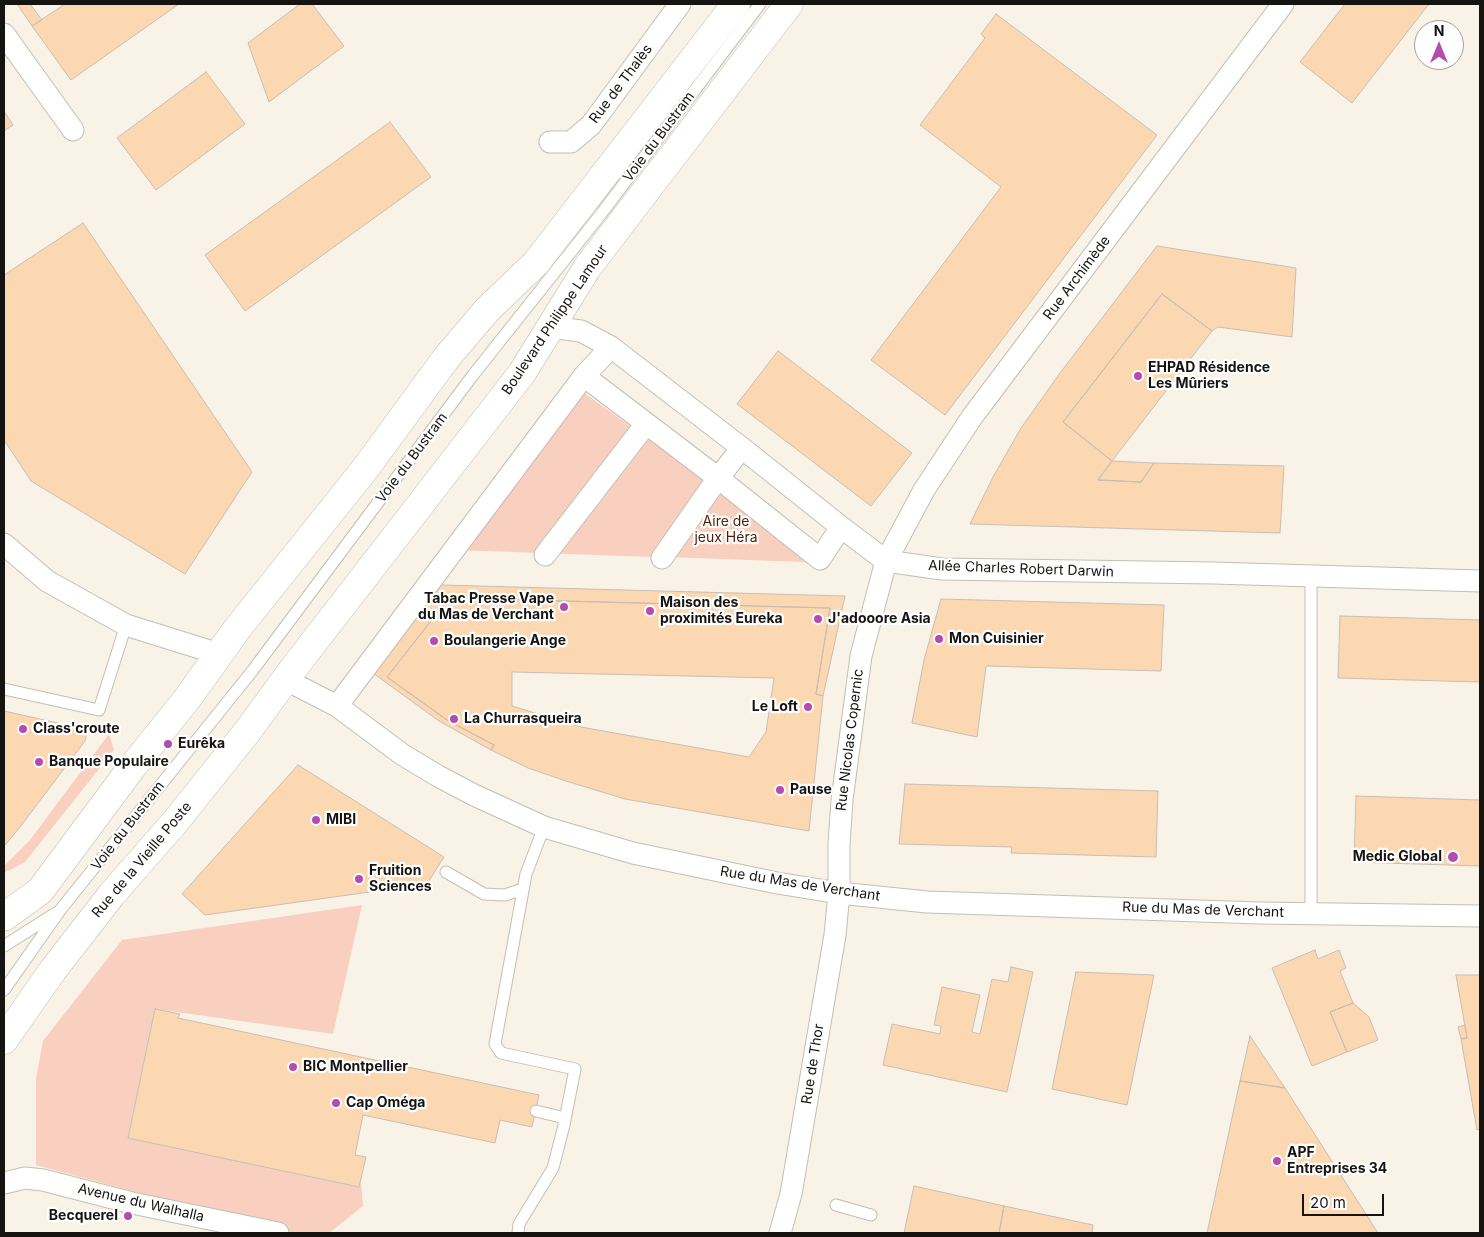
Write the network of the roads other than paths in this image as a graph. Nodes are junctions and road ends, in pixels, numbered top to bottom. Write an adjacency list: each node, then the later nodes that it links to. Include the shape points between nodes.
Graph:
1 (680, 4): 8 (street, Rue de Thalès, via 591,125 571,142)
2 (736, 4): 23 (main road, via 536,263 486,310 447,357 365,469)
3 (760, 4): 31 (lane, Voie du Bustram, via 601,214 473,375 262,659)
4 (789, 4): 9 (main road, Boulevard Philippe Lamour, via 587,268)
5 (1283, 4): 19 (street, Rue Archimède, via 972,417 924,490)
6 (4, 34): 7 (street)
7 (72, 130)
8 (550, 142)
9 (550, 327): 10 (street, Allée Charles Robert Darwin, via 582,331); 24 (main road, Boulevard Philippe Lamour, via 522,373)
10 (611, 347): 11 (street); 13 (street, Allée Charles Robert Darwin)
11 (584, 376): 12 (street); 26 (street)
12 (646, 424): 14 (street); 17 (street)
13 (742, 448): 14 (street); 15 (street, Allée Charles Robert Darwin)
14 (718, 478): 15 (street, via 820,559); 18 (street)
15 (841, 527): 19 (street, Allée Charles Robert Darwin)
16 (4, 544): 22 (street, via 47,580)
17 (545, 555)
18 (662, 558)
19 (886, 561): 20 (street, Allée Charles Robert Darwin, via 942,569); 30 (street, Rue Nicolas Copernic, via 861,656 842,800)
20 (1312, 576): 21 (street, Allée Charles Robert Darwin); 32 (lane)
21 (1480, 581)
22 (126, 625): 23 (street); 25 (lane, via 99,710)
23 (219, 654): 34 (main road, via 40,891)
24 (284, 684): 26 (street, Rue du Mas de Verchant, via 294,684); 37 (main road, Rue de la Vieille Poste, via 175,822 112,894)
25 (4, 689)
26 (337, 706): 27 (street, Rue du Mas de Verchant, via 403,755 438,776)
27 (544, 827): 29 (lane); 30 (street, Rue du Mas de Verchant, via 633,853)
28 (446, 872): 29 (lane, via 484,894 505,895)
29 (523, 888): 39 (lane, via 495,1044 501,1053 575,1069)
30 (839, 893): 32 (street, Rue du Mas de Verchant, via 927,902); 45 (street, Rue de Thor, via 835,935 791,1194)
31 (61, 909): 35 (lane, Voie du Bustram); 36 (lane, Voie du Bustram)
32 (1311, 914): 33 (street, Rue du Mas de Verchant)
33 (1480, 916)
34 (4, 917)
35 (4, 946)
36 (4, 990)
37 (4, 1040)
38 (536, 1111): 39 (lane)
39 (565, 1118): 44 (lane, via 553,1168 519,1224)
40 (4, 1183): 43 (street, Avenue du Walhalla, via 25,1178 43,1180)
41 (836, 1205): 42 (lane)
42 (871, 1214)
43 (278, 1233)
44 (518, 1233)
45 (780, 1233)

